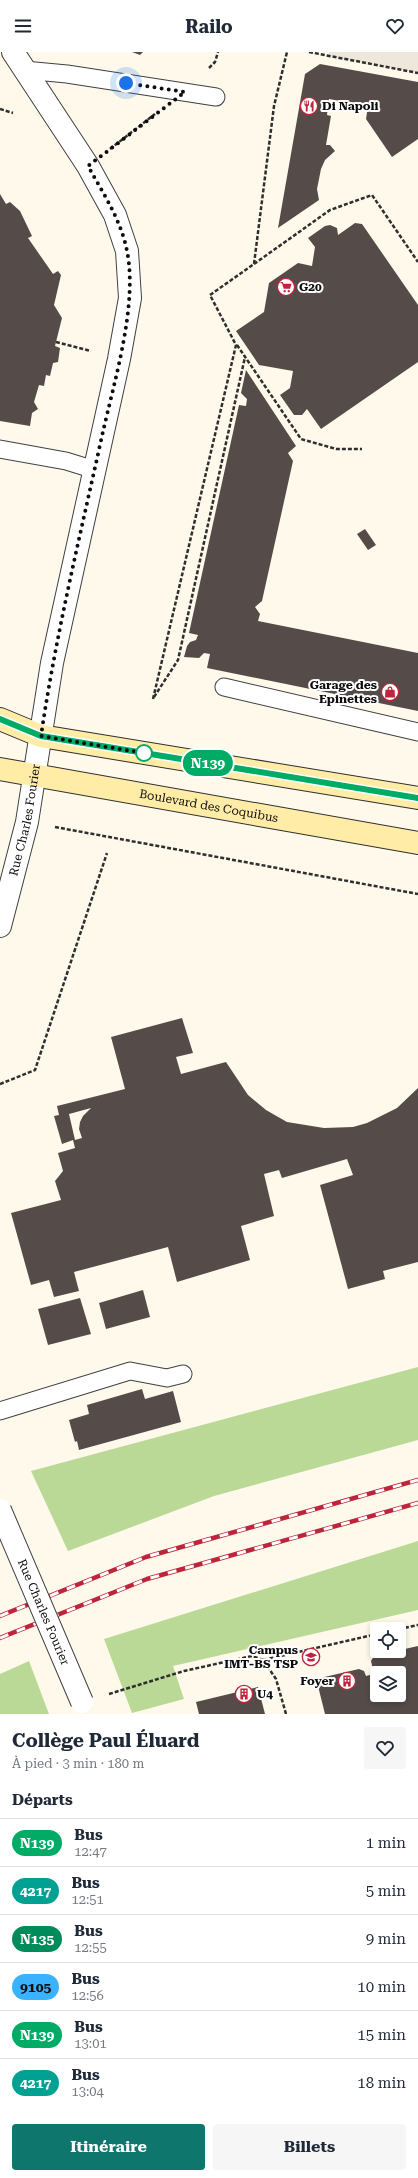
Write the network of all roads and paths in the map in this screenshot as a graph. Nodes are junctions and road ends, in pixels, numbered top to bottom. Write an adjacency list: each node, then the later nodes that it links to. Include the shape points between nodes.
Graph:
1 (218, 52): 6 (path, via 215,62)
2 (287, 52): 12 (path, via 274,106)
3 (309, 52): 5 (path)
4 (18, 61): 6 (lane, via 67,74); 10 (street, Rue Charles Fourier)
5 (418, 73)
6 (185, 92): 7 (lane); 10 (path)
7 (216, 97)
8 (0, 109): 9 (path)
9 (13, 113)
10 (88, 166): 19 (street, Rue Charles Fourier, via 115,215 127,251 130,298)
11 (418, 262): 12 (path, via 372,195 330,210)
12 (254, 264): 14 (path, via 210,295)
13 (56, 342): 15 (path)
14 (236, 345): 16 (path); 16 (path, via 153,699 178,660)
15 (91, 351)
16 (245, 357): 18 (path, via 301,439 336,449)
17 (0, 449): 19 (lane, via 66,461)
18 (362, 449)
19 (95, 470): 23 (street, Rue Charles Fourier, via 52,663)
20 (224, 687): 22 (lane)
21 (0, 719): 23 (main road)
22 (418, 732)
23 (41, 736): 25 (street, Rue Charles Fourier); 26 (main road)
24 (0, 769): 25 (main road, Boulevard des Coquibus)
25 (34, 776): 27 (street, Rue Charles Fourier); 28 (main road, Boulevard des Coquibus)
26 (418, 798)
27 (27, 822): 30 (path); 31 (street, Rue Charles Fourier)
28 (418, 842)
29 (107, 853): 32 (path, via 35,1070)
30 (418, 894)
31 (0, 926)
32 (0, 1084)
33 (183, 1374): 34 (lane, via 167,1378 130,1371)
34 (0, 1411)
35 (0, 1510): 40 (street, Rue Charles Fourier, bridge)
36 (418, 1625): 37 (path)
37 (406, 1628)
38 (370, 1636): 39 (path)
39 (263, 1660): 40 (path, via 252,1656 184,1671); 41 (path, via 276,1679)
40 (84, 1708)
41 (286, 1714)

